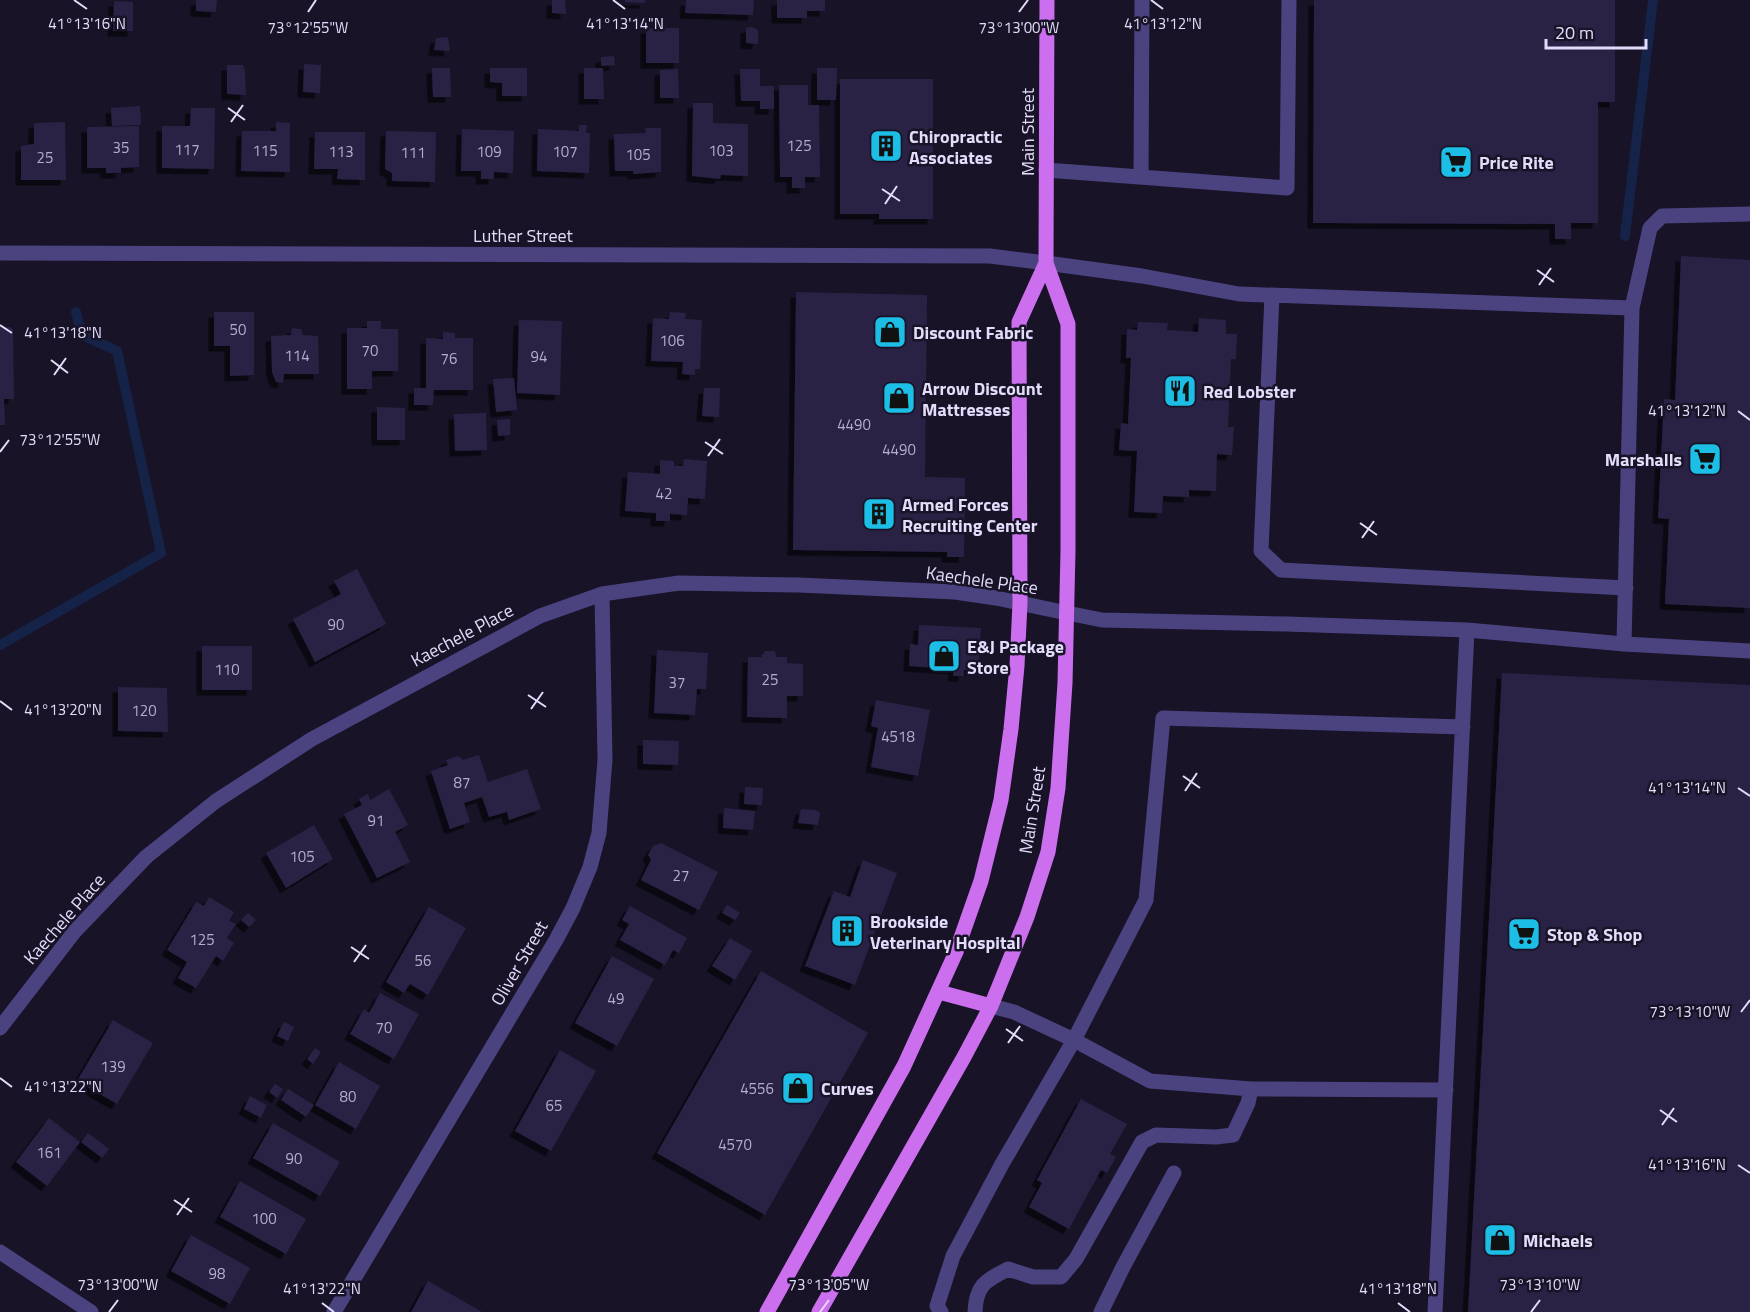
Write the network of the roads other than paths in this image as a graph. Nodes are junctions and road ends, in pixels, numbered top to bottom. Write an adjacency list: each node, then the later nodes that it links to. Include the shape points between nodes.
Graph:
1 (1047, 0): 4 (main road, Main Street)
2 (1142, 0): 5 (street)
3 (1289, 0): 5 (street, via 1287,188)
4 (1046, 170): 5 (street); 8 (main road, Main Street)
5 (1141, 177)
6 (1750, 214): 10 (street, via 1662,216 1650,228)
7 (0, 253): 8 (street, Luther Street, via 990,256)
8 (1046, 264): 9 (street, Luther Street, via 1239,294); 13 (main road, Main Street, via 1020,322); 14 (main road, Main Street, via 1068,324)
9 (1272, 295): 10 (street, Luther Street); 11 (street, via 1261,552 1281,570)
10 (1632, 308): 11 (street)
11 (1626, 588): 16 (street)
12 (602, 594): 13 (street, Kaechele Place, via 679,583 799,585 955,592); 21 (street, Kaechele Place, via 540,616 428,675 312,739 216,801 146,857 83,923); 28 (street, Oliver Street, via 605,760 599,833 590,867 556,940)
13 (1020, 603): 14 (street, Kaechele Place); 19 (main road, Main Street, via 1014,698 1001,800 981,881)
14 (1067, 613): 15 (street, Kaechele Place, via 1102,620); 20 (main road, Main Street, via 1058,788 1048,852)
15 (1467, 630): 16 (street, Kaechele Place); 18 (street)
16 (1624, 644): 17 (street, Kaechele Place)
17 (1750, 651)
18 (1463, 727): 22 (street, via 1163,718 1146,900); 24 (street)
19 (939, 992): 20 (main road); 29 (main road, Main Street, via 904,1066)
20 (991, 1006): 22 (street, via 1014,1012); 30 (main road, Main Street)
21 (0, 1028)
22 (1074, 1040): 23 (street, via 1150,1082); 31 (street, via 953,1256 937,1306)
23 (1251, 1089): 24 (street); 32 (street, via 1233,1135 1156,1135 1142,1142 1076,1258 1061,1277 1033,1277 1008,1269 986,1280 975,1296)
24 (1446, 1090): 34 (street)
25 (1174, 1173): 33 (street)
26 (0, 1252): 27 (street)
27 (91, 1312)
28 (334, 1312)
29 (767, 1312)
30 (819, 1312)
31 (941, 1312)
32 (975, 1312)
33 (1101, 1312)
34 (1435, 1312)

